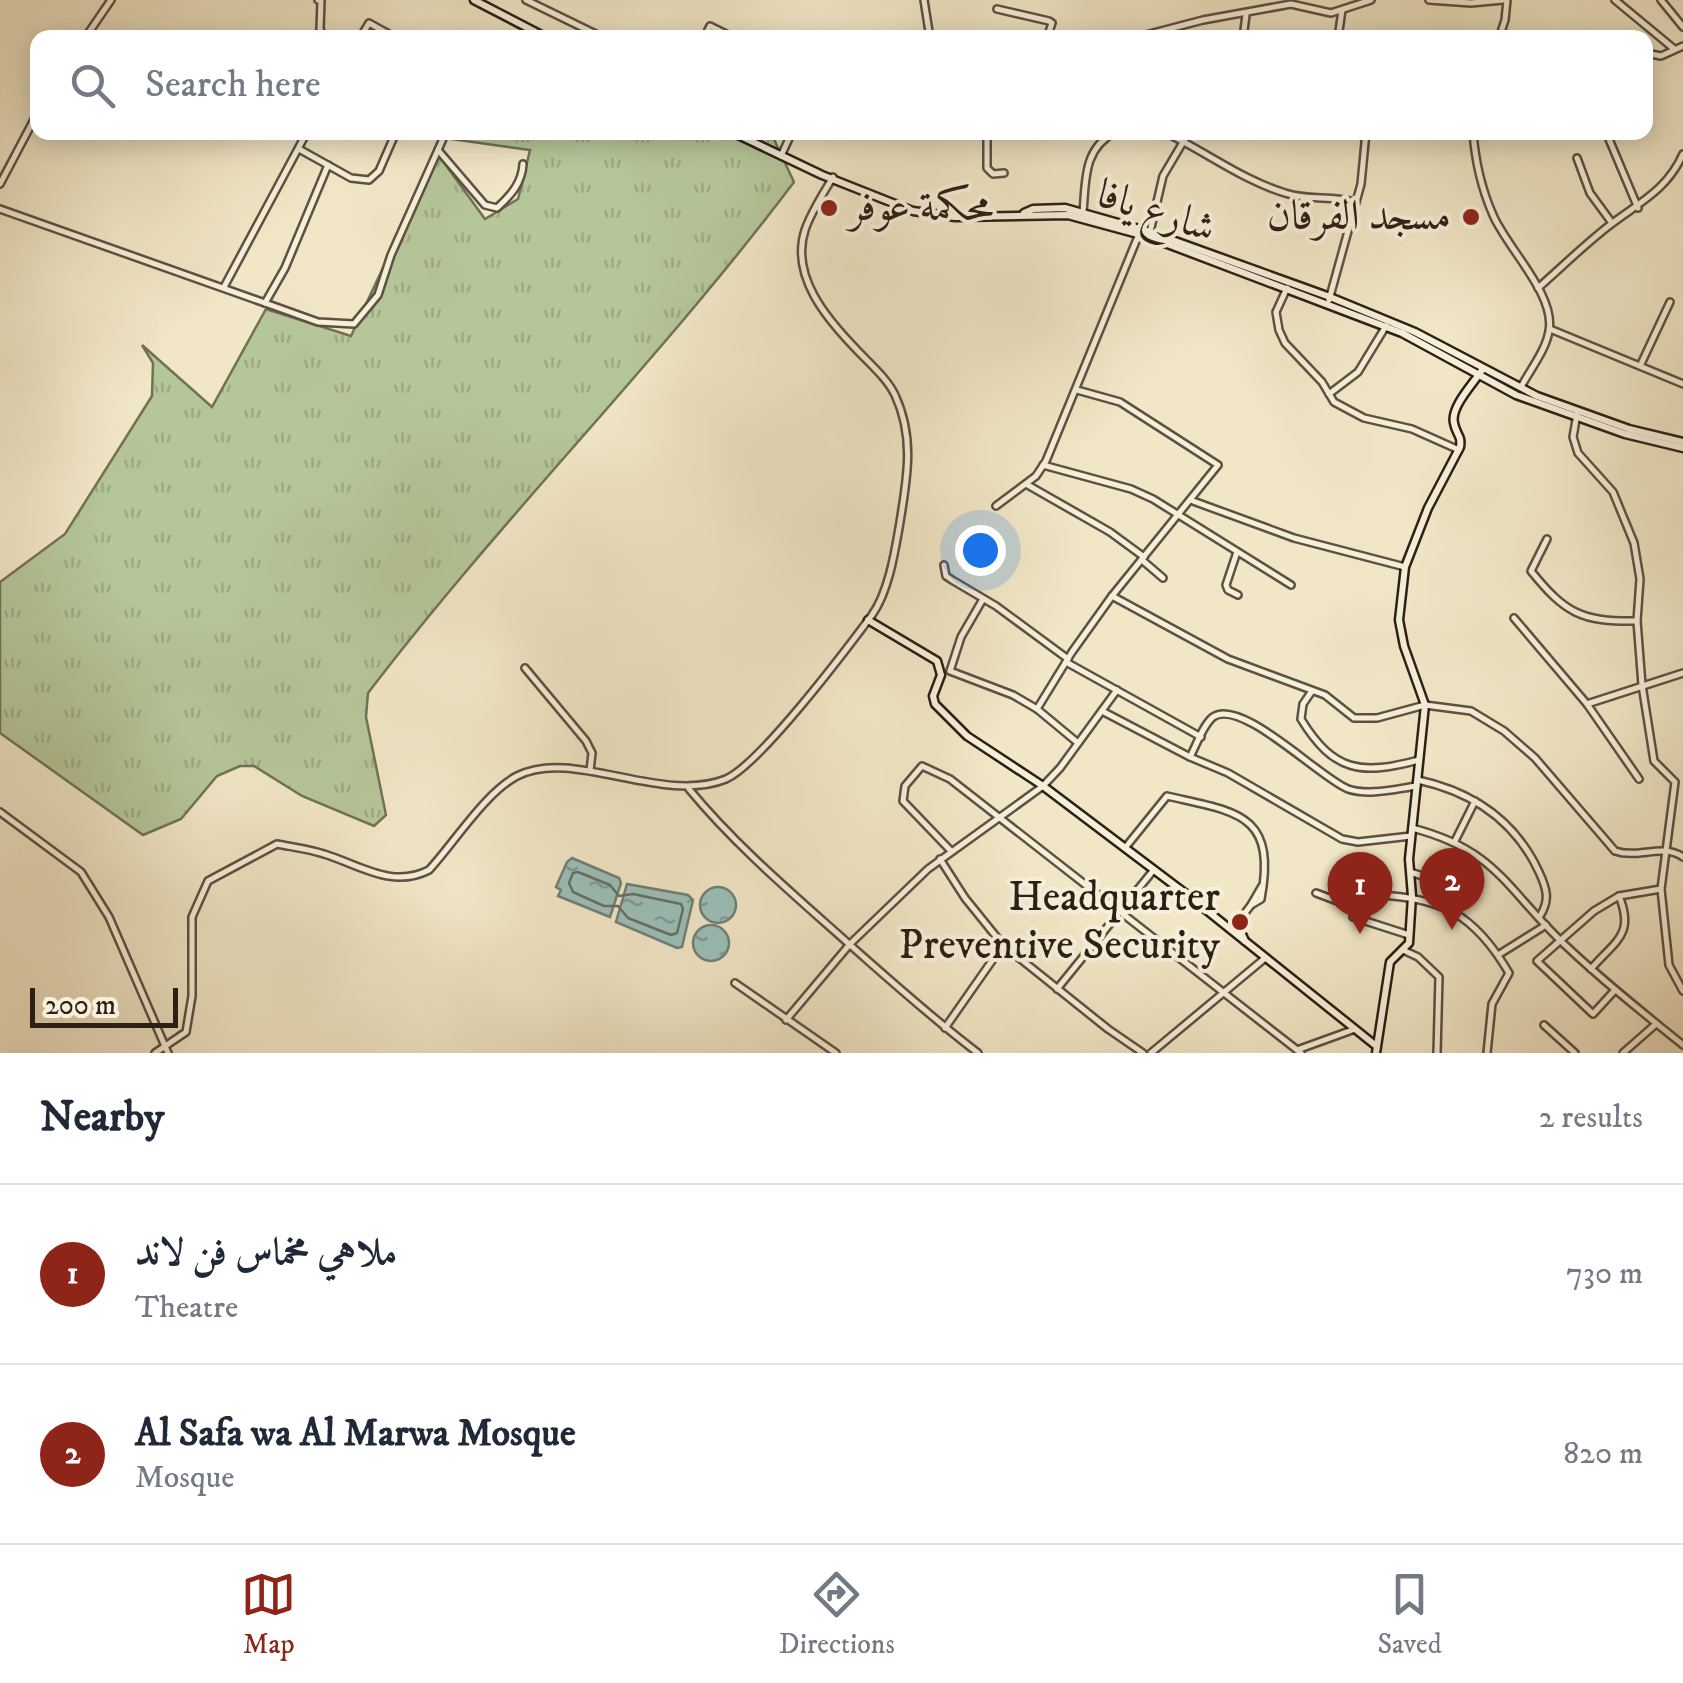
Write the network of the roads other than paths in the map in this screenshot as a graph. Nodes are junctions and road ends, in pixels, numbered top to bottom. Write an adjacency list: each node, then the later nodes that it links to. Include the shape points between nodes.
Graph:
1 (111, 0): 17 (street)
2 (320, 0): 18 (street)
3 (474, 0): 19 (street)
4 (526, 0): 20 (street)
5 (924, 0): 21 (street)
6 (1371, 0): 14 (street)
7 (1432, 0): 8 (street)
8 (1505, 0): 26 (street)
9 (1614, 0): 27 (street)
10 (1662, 0): 16 (street)
11 (1285, 3): 12 (street); 15 (street)
12 (1304, 3): 14 (street)
13 (996, 9): 22 (street, via 1050,21)
14 (1342, 10): 25 (street)
15 (1246, 15): 23 (street); 24 (street)
16 (1683, 27)
17 (91, 30)
18 (320, 30)
19 (532, 30)
20 (588, 30)
21 (929, 30)
22 (1050, 30)
23 (1165, 30)
24 (1243, 30)
25 (1339, 30)
26 (1501, 30)
27 (1651, 30)
28 (1653, 32): 30 (street)
29 (1683, 46): 30 (street)
30 (1673, 48): 31 (street)
31 (1653, 54)
32 (30, 127): 53 (street)
33 (304, 140): 44 (street)
34 (393, 140): 50 (street, via 379,172 368,180)
35 (442, 140): 45 (street)
36 (748, 140): 47 (street, شارع يافا)
37 (788, 140): 47 (street)
38 (987, 140): 51 (street, via 987,168)
39 (1103, 140): 57 (street, via 1089,158)
40 (1365, 140): 54 (street)
41 (1474, 140): 63 (street, via 1493,216)
42 (1609, 140): 55 (street)
43 (1184, 141): 54 (street, via 1285,194); 59 (street, via 1163,176)
44 (299, 149): 50 (street); 61 (street)
45 (438, 150): 49 (street, via 485,205 498,208 522,176); 66 (street, via 378,295 354,324 318,322)
46 (1683, 154): 55 (street, via 1666,183)
47 (780, 156): 52 (street, شارع يافا)
48 (1577, 158): 58 (street, via 1590,193)
49 (523, 164)
50 (328, 166): 66 (street)
51 (1004, 172)
52 (833, 177): 57 (street, شارع يافا, via 936,216); 94 (street, via 804,231 802,262 814,300 895,395 909,451 896,546)
53 (0, 184)
54 (1355, 202): 64 (street)
55 (1638, 208): 58 (street)
56 (0, 209): 61 (street)
57 (1083, 215): 59 (street); 60 (street, شارع يافا)
58 (1612, 223): 63 (street)
59 (1150, 232): 64 (street)
60 (1139, 234): 62 (street, شارع يافا); 73 (street)
61 (224, 288): 66 (street)
62 (1287, 288): 64 (street, شارع يافا); 74 (street, via 1274,318 1285,343)
63 (1538, 288): 68 (street)
64 (1329, 300): 67 (street, شارع يافا); 70 (street, via 1415,332)
65 (1670, 302): 69 (street)
66 (265, 303)
67 (1386, 326): 70 (street, شارع يافا); 74 (street, via 1358,372)
68 (1550, 329): 69 (street); 72 (street)
69 (1641, 364): 71 (street)
70 (1480, 373): 72 (street); 75 (street, شارع يافا, via 1516,395); 77 (street, via 1454,417)
71 (1683, 384)
72 (1520, 389): 75 (street)
73 (1077, 390): 78 (street); 80 (street, via 1120,402 1216,462 1217,470)
74 (1329, 394): 77 (street, via 1343,410)
75 (1577, 414): 76 (street, شارع يافا); 95 (street, via 1578,452 1613,492 1632,533 1640,579)
76 (1683, 445)
77 (1459, 450): 87 (street)
78 (1043, 465): 79 (street); 82 (street, via 1131,489)
79 (1026, 484): 81 (street); 85 (street)
80 (1192, 500): 82 (street); 87 (street, via 1304,541)
81 (996, 506)
82 (1178, 518): 84 (street); 85 (street)
83 (1547, 540): 95 (street, via 1531,571 1560,605 1582,617)
84 (1237, 552): 89 (street); 90 (street, via 1226,585)
85 (1143, 558): 88 (street); 91 (street)
86 (944, 564): 92 (street, via 946,576)
87 (1405, 567): 103 (street, via 1399,620)
88 (1163, 578)
89 (1290, 585)
90 (1238, 595)
91 (1112, 596): 96 (street); 101 (street, via 1228,659)
92 (983, 598): 96 (street); 104 (street, via 950,671)
93 (1514, 618): 102 (street)
94 (868, 620): 113 (street, via 930,654 941,675 933,696 940,709 967,736); 114 (street, via 741,769)
95 (1637, 621): 99 (street)
96 (1067, 661): 100 (street); 104 (street)
97 (526, 668): 110 (street, via 586,741)
98 (1683, 673): 99 (street)
99 (1642, 685): 102 (street); 121 (street, via 1654,761 1675,782)
100 (1116, 690): 105 (street); 106 (street)
101 (1312, 691): 103 (street, via 1360,720); 109 (street, via 1301,719 1337,761 1365,770)
102 (1586, 704): 111 (street)
103 (1424, 705): 109 (street); 121 (street, via 1471,710 1504,731 1557,780 1615,851)
104 (1037, 709): 107 (street)
105 (1102, 711): 107 (street); 108 (street)
106 (1202, 737): 108 (street); 112 (street, via 1218,714 1246,720 1342,787 1362,793)
107 (1078, 743): 113 (street)
108 (1190, 758): 118 (street, via 1283,802 1342,840)
109 (1419, 760): 112 (street)
110 (590, 773): 114 (street); 157 (street, via 520,774 420,874 394,878 277,844 208,881 192,917 186,1032)
111 (1639, 779)
112 (1418, 783): 115 (street); 118 (street)
113 (1043, 786): 117 (street); 120 (street)
114 (688, 788): 139 (street)
115 (1476, 801): 119 (street); 134 (street, via 1507,823 1531,854 1547,893)
116 (0, 812): 157 (street, via 82,872)
117 (998, 818): 122 (street); 122 (street, via 950,778 925,765 917,770 903,801); 133 (street)
118 (1411, 832): 119 (street); 126 (street)
119 (1455, 841): 134 (street, via 1497,870)
120 (1124, 850): 125 (street); 136 (street, via 1167,796 1220,806 1248,824 1262,842 1266,866 1262,886)
121 (1666, 850): 123 (street); 128 (street)
122 (951, 851): 124 (street)
123 (1683, 858)
124 (940, 859): 139 (street); 140 (street)
125 (1152, 872): 133 (street); 136 (street)
126 (1410, 872): 127 (street); 131 (street)
127 (1456, 887)
128 (1661, 890): 132 (street); 149 (street, via 1669,964)
129 (1316, 893): 137 (street, via 1356,908 1353,917)
130 (1376, 895): 131 (street)
131 (1412, 896): 137 (street); 142 (street, via 1459,917)
132 (1619, 896): 138 (street); 144 (street, via 1624,932)
133 (1121, 911): 146 (street); 148 (street)
134 (1539, 917): 135 (street)
135 (1546, 925): 138 (street); 142 (street)
136 (1234, 926): 143 (street)
137 (1410, 936): 141 (street)
138 (1560, 940): 144 (street); 147 (street, via 1538,966 1593,1014)
139 (850, 944): 150 (street); 153 (street)
140 (1003, 945): 146 (street); 153 (street)
141 (1402, 950): 155 (street, via 1390,962); 164 (street, via 1440,977)
142 (1498, 955): 165 (street, via 1509,973 1492,1004)
143 (1264, 959): 148 (street); 154 (street)
144 (1591, 969): 147 (street)
145 (735, 983): 150 (street)
146 (1057, 990): 163 (street)
147 (1616, 990): 151 (street)
148 (1224, 991): 159 (street); 163 (street)
149 (1683, 991)
150 (786, 1020): 161 (street)
151 (1656, 1024): 156 (street); 167 (street)
152 (1544, 1025): 166 (street)
153 (945, 1028): 162 (street)
154 (1357, 1030): 155 (street); 158 (street); 159 (street)
155 (1377, 1036): 158 (street)
156 (1683, 1045)
157 (167, 1049): 160 (street)
158 (1376, 1049)
159 (1298, 1052)
160 (155, 1053)
161 (836, 1053)
162 (978, 1053)
163 (1147, 1053)
164 (1437, 1053)
165 (1486, 1053)
166 (1575, 1053)
167 (1623, 1053)

